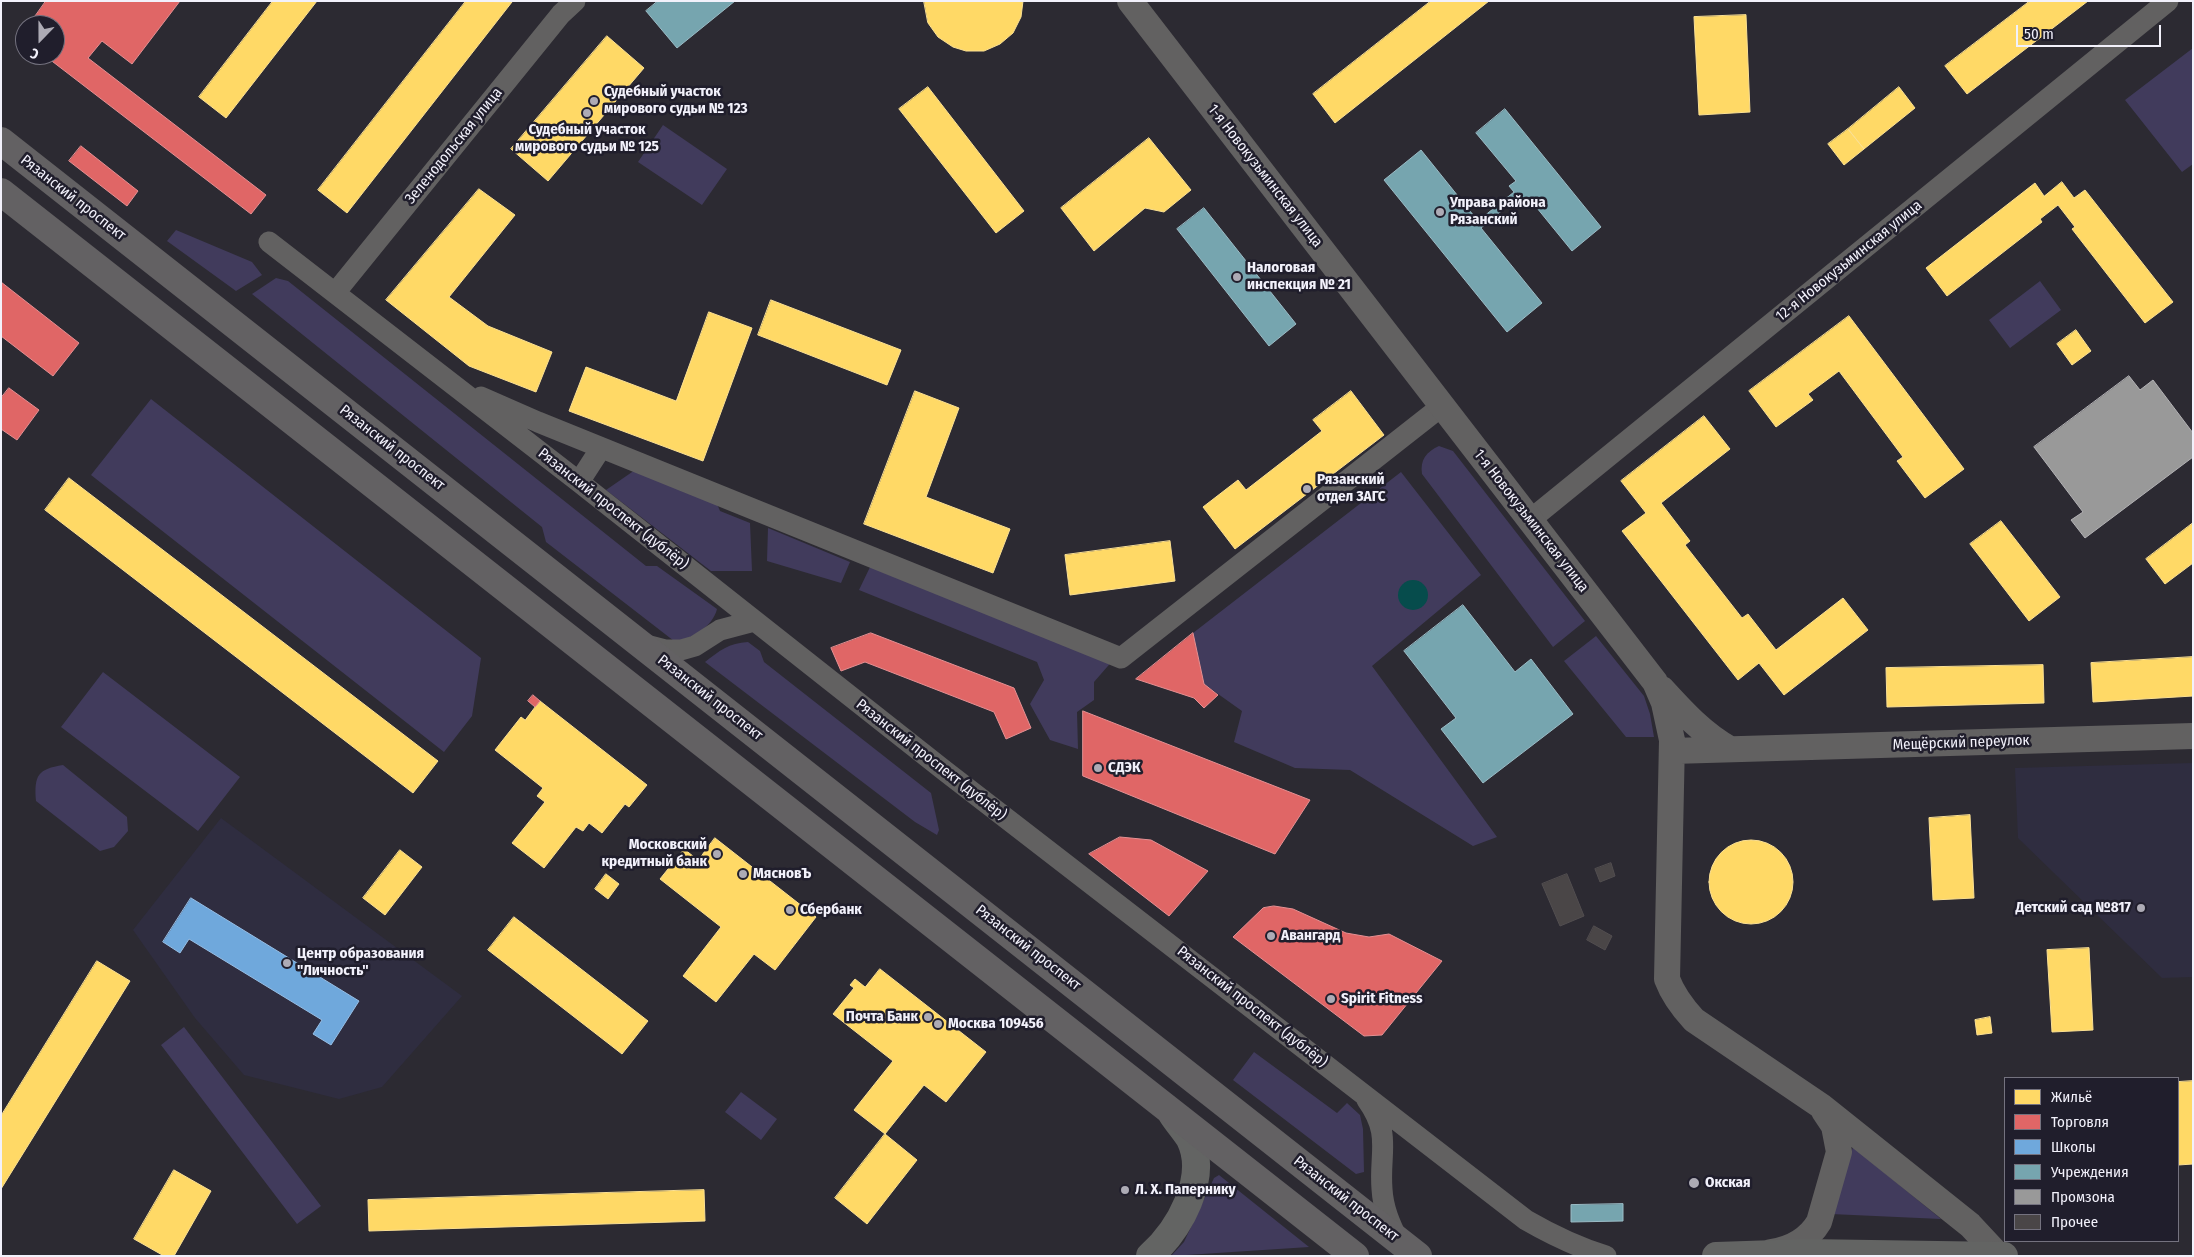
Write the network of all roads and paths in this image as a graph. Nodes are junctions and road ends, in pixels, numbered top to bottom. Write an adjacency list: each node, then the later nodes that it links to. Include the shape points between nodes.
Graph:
1 (576, 1): 7 (street, Зеленодольская улица, via 561,14)
2 (1130, 1): 9 (street, 1-я Новокузьминская улица)
3 (2168, 1): 12 (street, 12-я Новокузьминская улица)
4 (1, 141): 14 (main road, Рязанский проспект)
5 (1, 192): 20 (main road)
6 (270, 242): 7 (street, Рязанский проспект (дублёр))
7 (335, 293): 8 (street, Рязанский проспект (дублёр))
8 (448, 382): 10 (street); 11 (street, Рязанский проспект (дублёр))
9 (1442, 406): 10 (street, via 1121,658); 12 (street, 1-я Новокузьминская улица)
10 (602, 448): 11 (street)
11 (579, 482): 13 (street, Рязанский проспект (дублёр))
12 (1530, 520): 15 (street, 1-я Новокузьминская улица)
13 (754, 621): 14 (street, via 720,630 695,646 681,650 665,650); 19 (street, Рязанский проспект (дублёр))
14 (641, 643): 22 (main road, Рязанский проспект)
15 (1655, 682): 17 (street, via 1687,717); 18 (street, 1-я Новокузьминская улица, via 1671,730)
16 (2193, 736): 17 (street, Мещёрский переулок)
17 (1730, 750): 18 (street, Мещёрский переулок)
18 (1672, 751): 21 (street, 1-я Новокузьминская улица, via 1666,949 1667,979 1672,992 1694,1020)
19 (1362, 1094): 22 (street, via 1382,1128 1381,1187 1388,1220); 28 (street, Рязанский проспект (дублёр), via 1526,1220 1552,1235)
20 (1165, 1105): 26 (main road, via 1190,1140 1195,1159 1194,1180 1181,1219); 27 (main road)
21 (1821, 1106): 23 (street, via 1834,1126 1839,1152 1819,1222 1804,1240 1778,1251); 25 (street, 1-я Новокузьминская улица, via 1970,1225)
22 (1408, 1248)
23 (1759, 1254): 24 (main road); 29 (main road)
24 (1809, 1254): 25 (main road)
25 (1998, 1255): 30 (main road)
26 (1150, 1256)
27 (1355, 1256)
28 (1606, 1256)
29 (1716, 1256)
30 (2004, 1256)

